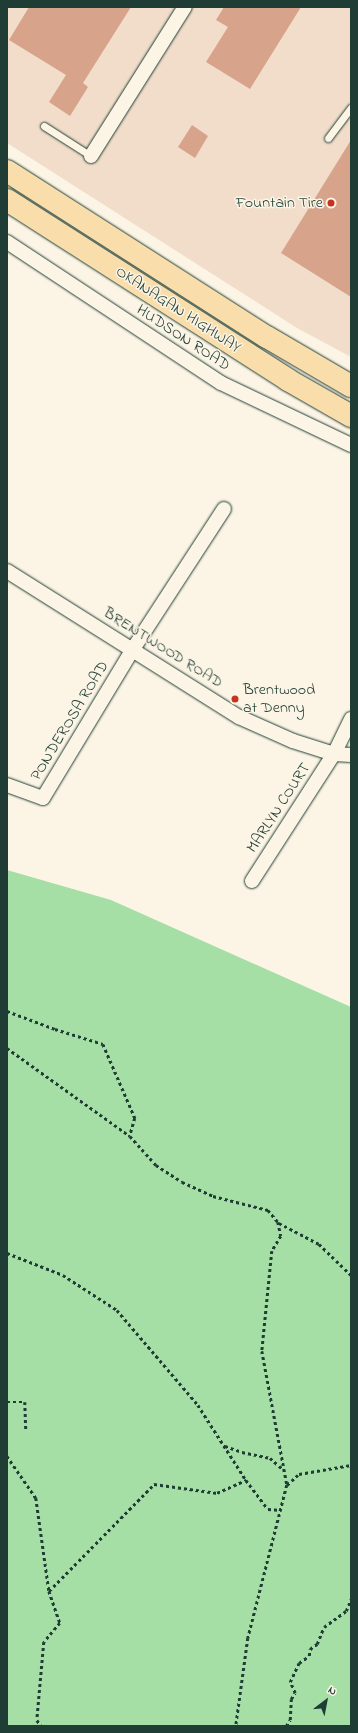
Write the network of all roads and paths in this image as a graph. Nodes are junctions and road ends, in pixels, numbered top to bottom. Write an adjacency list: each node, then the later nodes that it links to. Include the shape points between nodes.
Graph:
1 (186, 7): 5 (street)
2 (351, 108): 4 (lane)
3 (44, 126): 5 (lane)
4 (328, 138)
5 (91, 156)
6 (7, 171): 9 (highway, OKANAGAN HIGHWAY, via 267,337)
7 (7, 200): 10 (highway, OKANAGAN HIGHWAY, via 288,380)
8 (7, 242): 11 (street, HUDSON ROAD, via 221,384)
9 (351, 386)
10 (351, 416)
11 (351, 445)
12 (224, 509): 14 (street)
13 (7, 571): 14 (street, BRENTWOOD ROAD)
14 (133, 649): 16 (street, BRENTWOOD ROAD, via 239,717 293,741); 18 (street, PONDEROSA ROAD, via 43,798)
15 (351, 719): 16 (street, MARLYN COURT)
16 (334, 754): 17 (street, BRENTWOOD ROAD); 19 (street, MARLYN COURT)
17 (351, 755)
18 (7, 785)
19 (252, 881)
20 (7, 1011): 22 (path, via 103,1044 135,1118)
21 (7, 1048): 22 (path)
22 (130, 1136): 23 (path, via 156,1165 182,1182 213,1196 268,1210)
23 (278, 1222): 25 (path, via 319,1244); 31 (path, via 281,1236 272,1250 262,1351)
24 (7, 1253): 28 (path, via 63,1275 117,1310 198,1404)
25 (351, 1275)
26 (7, 1402): 27 (path, via 25,1402)
27 (26, 1429)
28 (224, 1445): 31 (path, via 270,1458); 32 (path)
29 (7, 1456): 35 (path, via 36,1498)
30 (351, 1466): 33 (path, via 299,1474)
31 (284, 1470): 33 (path)
32 (246, 1480): 34 (path, via 268,1510); 35 (path, via 217,1492 154,1484)
33 (287, 1485): 34 (path)
34 (281, 1510): 38 (path, via 248,1638)
35 (49, 1591): 37 (path, via 60,1623 44,1642 37,1720)
36 (351, 1599): 39 (path, via 346,1611 324,1628 317,1644 299,1663 290,1682 295,1693 291,1699 290,1720)
37 (41, 1726)
38 (236, 1726)
39 (286, 1726)

